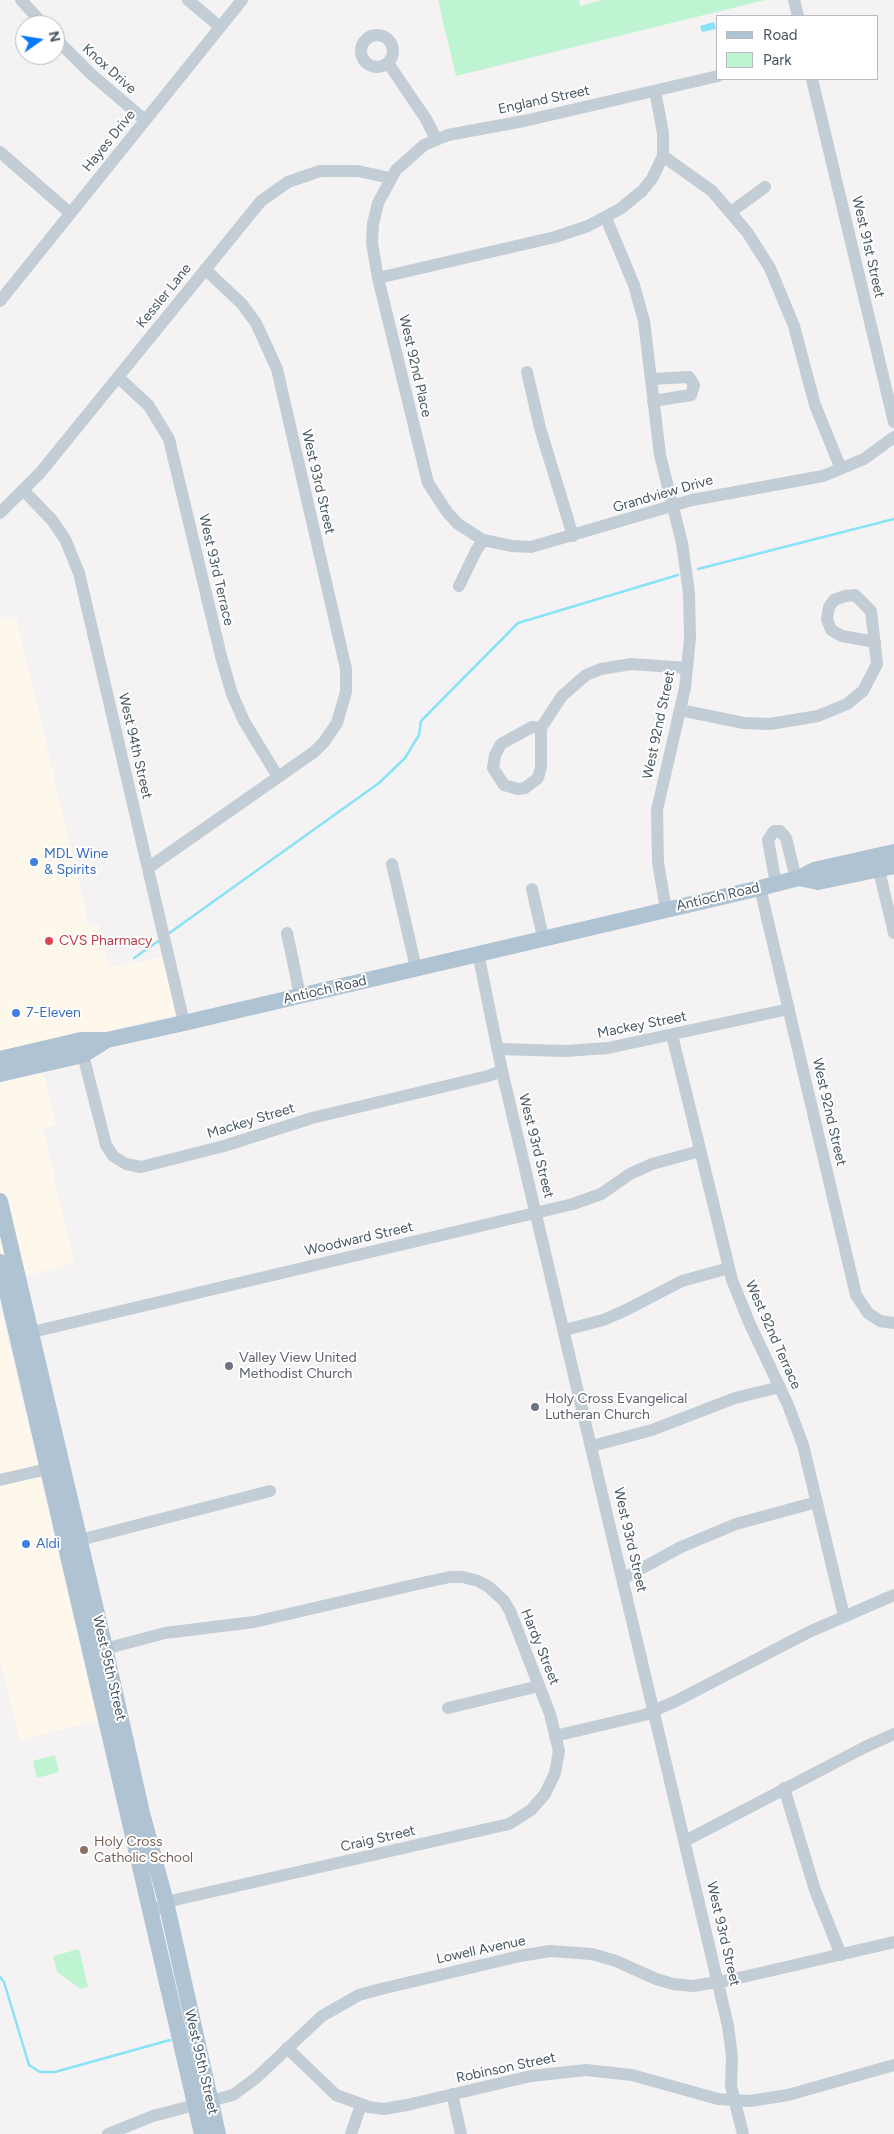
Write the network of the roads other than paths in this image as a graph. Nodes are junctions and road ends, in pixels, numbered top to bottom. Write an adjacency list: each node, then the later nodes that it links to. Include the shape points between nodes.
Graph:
1 (21, 0): 5 (street)
2 (188, 0): 7 (street)
3 (242, 0): 7 (street, Hayes Drive)
4 (794, 0): 6 (street)
5 (35, 15)
6 (798, 15)
7 (220, 27): 13 (street, Hayes Drive)
8 (65, 48): 13 (street, Knox Drive)
9 (388, 63): 14 (street)
10 (716, 76): 12 (street, England Street)
11 (812, 80): 29 (street, West 91st Street)
12 (655, 90): 14 (street, England Street); 16 (street, via 663,133)
13 (145, 120): 20 (street, Hayes Drive)
14 (436, 139): 17 (street, England Street, via 406,160)
15 (0, 152): 20 (street)
16 (663, 156): 19 (street, via 695,176); 21 (street, via 642,191)
17 (390, 178): 22 (street, Kessler Lane, via 335,170 320,171 288,182 261,201); 23 (street, West 92nd Place, via 378,203 373,224 372,243)
18 (765, 187): 19 (street)
19 (731, 212): 31 (street, via 753,240 783,294 815,405)
20 (70, 213): 24 (street, Hayes Drive)
21 (606, 218): 23 (street, via 555,236); 27 (street, West 92nd Street, via 637,294 644,321)
22 (205, 269): 26 (street, Kessler Lane); 42 (street, West 93rd Street, via 242,304 256,323 277,369 346,669 346,692 337,723 324,742)
23 (378, 278): 36 (street, West 92nd Place, via 428,483 446,512)
24 (0, 301)
25 (527, 372): 35 (street, via 540,428)
26 (118, 376): 32 (street, Kessler Lane); 42 (street, West 93rd Terrace, via 149,406 169,439 232,694)
27 (651, 379): 28 (street, West 92nd Street); 28 (street, via 689,378 694,385 691,395)
28 (653, 400): 33 (street, West 92nd Street, via 660,455)
29 (894, 422)
30 (894, 437): 31 (street, Grandview Drive, via 864,459)
31 (841, 469): 33 (street, Grandview Drive, via 800,481 739,490)
32 (24, 490): 34 (street, Kessler Lane); 46 (street, West 94th Street, via 52,520 74,558)
33 (672, 506): 35 (street, Grandview Drive); 39 (street, West 92nd Street, via 682,543 689,593)
34 (0, 513)
35 (573, 536): 36 (street, Grandview Drive, via 531,547)
36 (483, 540): 37 (street)
37 (459, 586)
38 (874, 642): 40 (street, via 878,664 868,684 855,699 831,712 770,724 744,723)
39 (687, 668): 40 (street, West 92nd Street); 41 (street, via 632,664 601,669 575,683 562,696)
40 (680, 710): 50 (street, West 92nd Street, via 657,810 658,863)
41 (541, 728): 41 (street, via 538,778 525,788 504,785 494,768 495,755 501,744 532,727)
42 (278, 777): 46 (street, West 93rd Street)
43 (894, 852): 45 (main road, Antioch Road)
44 (392, 864): 55 (street)
45 (883, 864): 47 (main road, Antioch Road, via 818,882); 52 (street)
46 (148, 868): 58 (street, West 94th Street)
47 (797, 879): 48 (main road, Antioch Road); 48 (street, Antioch Road, via 786,838 780,831 774,831 768,840)
48 (768, 886): 50 (main road, Antioch Road); 57 (street, West 92nd Street)
49 (532, 888): 53 (street)
50 (666, 909): 53 (main road, Antioch Road)
51 (287, 933): 56 (street)
52 (894, 933)
53 (543, 937): 54 (main road, Antioch Road)
54 (478, 953): 55 (main road, Antioch Road); 61 (street, West 93rd Street)
55 (416, 968): 56 (main road, Antioch Road)
56 (300, 995): 58 (main road, Antioch Road)
57 (789, 1009): 59 (street, Mackey Street); 71 (street, West 92nd Street, via 856,1295 868,1314)
58 (184, 1023): 60 (main road, Antioch Road)
59 (672, 1035): 61 (street, Mackey Street, via 586,1050); 66 (street, West 92nd Terrace)
60 (107, 1040): 62 (main road, Antioch Road); 63 (main road, Antioch Road, via 81,1040)
61 (499, 1049): 64 (street, West 93rd Street)
62 (83, 1055): 64 (street, Mackey Street, via 106,1145 113,1156 126,1164 141,1167 224,1146 312,1118); 65 (main road, Antioch Road)
63 (0, 1059)
64 (502, 1071): 68 (street, West 93rd Street)
65 (0, 1074)
66 (700, 1151): 68 (street, Woodward Street, via 652,1164 586,1200); 70 (street, West 92nd Terrace)
67 (0, 1201): 73 (main road, West 95th Street)
68 (538, 1212): 72 (street, West 93rd Street); 73 (street, Woodward Street)
69 (0, 1262): 73 (main road, West 95th Street)
70 (729, 1268): 72 (street, via 682,1281 617,1314); 74 (street, West 92nd Terrace, via 749,1322)
71 (894, 1322)
72 (565, 1330): 75 (street, West 93rd Street)
73 (24, 1334): 76 (main road, West 95th Street)
74 (780, 1387): 75 (street, via 706,1408 652,1430); 79 (street, West 92nd Terrace, via 803,1445)
75 (592, 1446): 81 (street, West 93rd Street)
76 (55, 1467): 77 (street); 80 (main road, West 95th Street)
77 (0, 1480)
78 (270, 1491): 80 (street)
79 (817, 1502): 81 (street, via 761,1516 713,1533 658,1558); 83 (street, West 92nd Terrace)
80 (72, 1542): 84 (main road, West 95th Street)
81 (624, 1578): 87 (street, West 93rd Street)
82 (894, 1596): 83 (street)
83 (844, 1616): 87 (street)
84 (98, 1650): 85 (street, Hardy Street, via 165,1633 254,1622 422,1582 463,1577 490,1587 504,1601); 92 (main road, West 95th Street); 93 (main road, West 95th Street)
85 (539, 1686): 86 (street); 89 (street, Hardy Street)
86 (448, 1708)
87 (654, 1711): 89 (street); 91 (street, West 93rd Street)
88 (894, 1735): 90 (street)
89 (555, 1736): 92 (street, Craig Street, via 558,1758 549,1787 530,1810 509,1824)
90 (784, 1788): 91 (street); 95 (street, via 815,1890)
91 (686, 1840): 97 (street, West 93rd Street)
92 (166, 1902): 93 (street, Craig Street); 96 (main road, West 95th Street)
93 (151, 1914): 96 (main road, West 95th Street)
94 (894, 1942): 95 (street, Lowell Avenue)
95 (841, 1954): 97 (street, Lowell Avenue)
96 (174, 1978): 102 (main road, West 95th Street)
97 (719, 1982): 98 (street, Lowell Avenue, via 693,1986 673,1984 592,1954 550,1951 359,1995 322,2016); 101 (street, West 93rd Street, via 731,2042)
98 (287, 2048): 102 (street, Lowell Avenue, via 246,2087 233,2095); 103 (street, Robinson Street, via 336,2094)
99 (894, 2065): 101 (street, Robinson Street, via 788,2095)
100 (452, 2094): 101 (street, Robinson Street, via 531,2076 586,2070 632,2075 707,2097); 103 (street, Robinson Street, via 393,2108); 108 (street)
101 (734, 2100): 109 (street, West 93rd Street)
102 (203, 2104): 104 (street, Lowell Avenue, via 153,2116); 105 (main road, West 95th Street); 106 (main road, West 95th Street)
103 (361, 2105): 107 (street)
104 (108, 2134)
105 (202, 2134)
106 (218, 2134)
107 (351, 2134)
108 (461, 2134)
109 (743, 2134)

